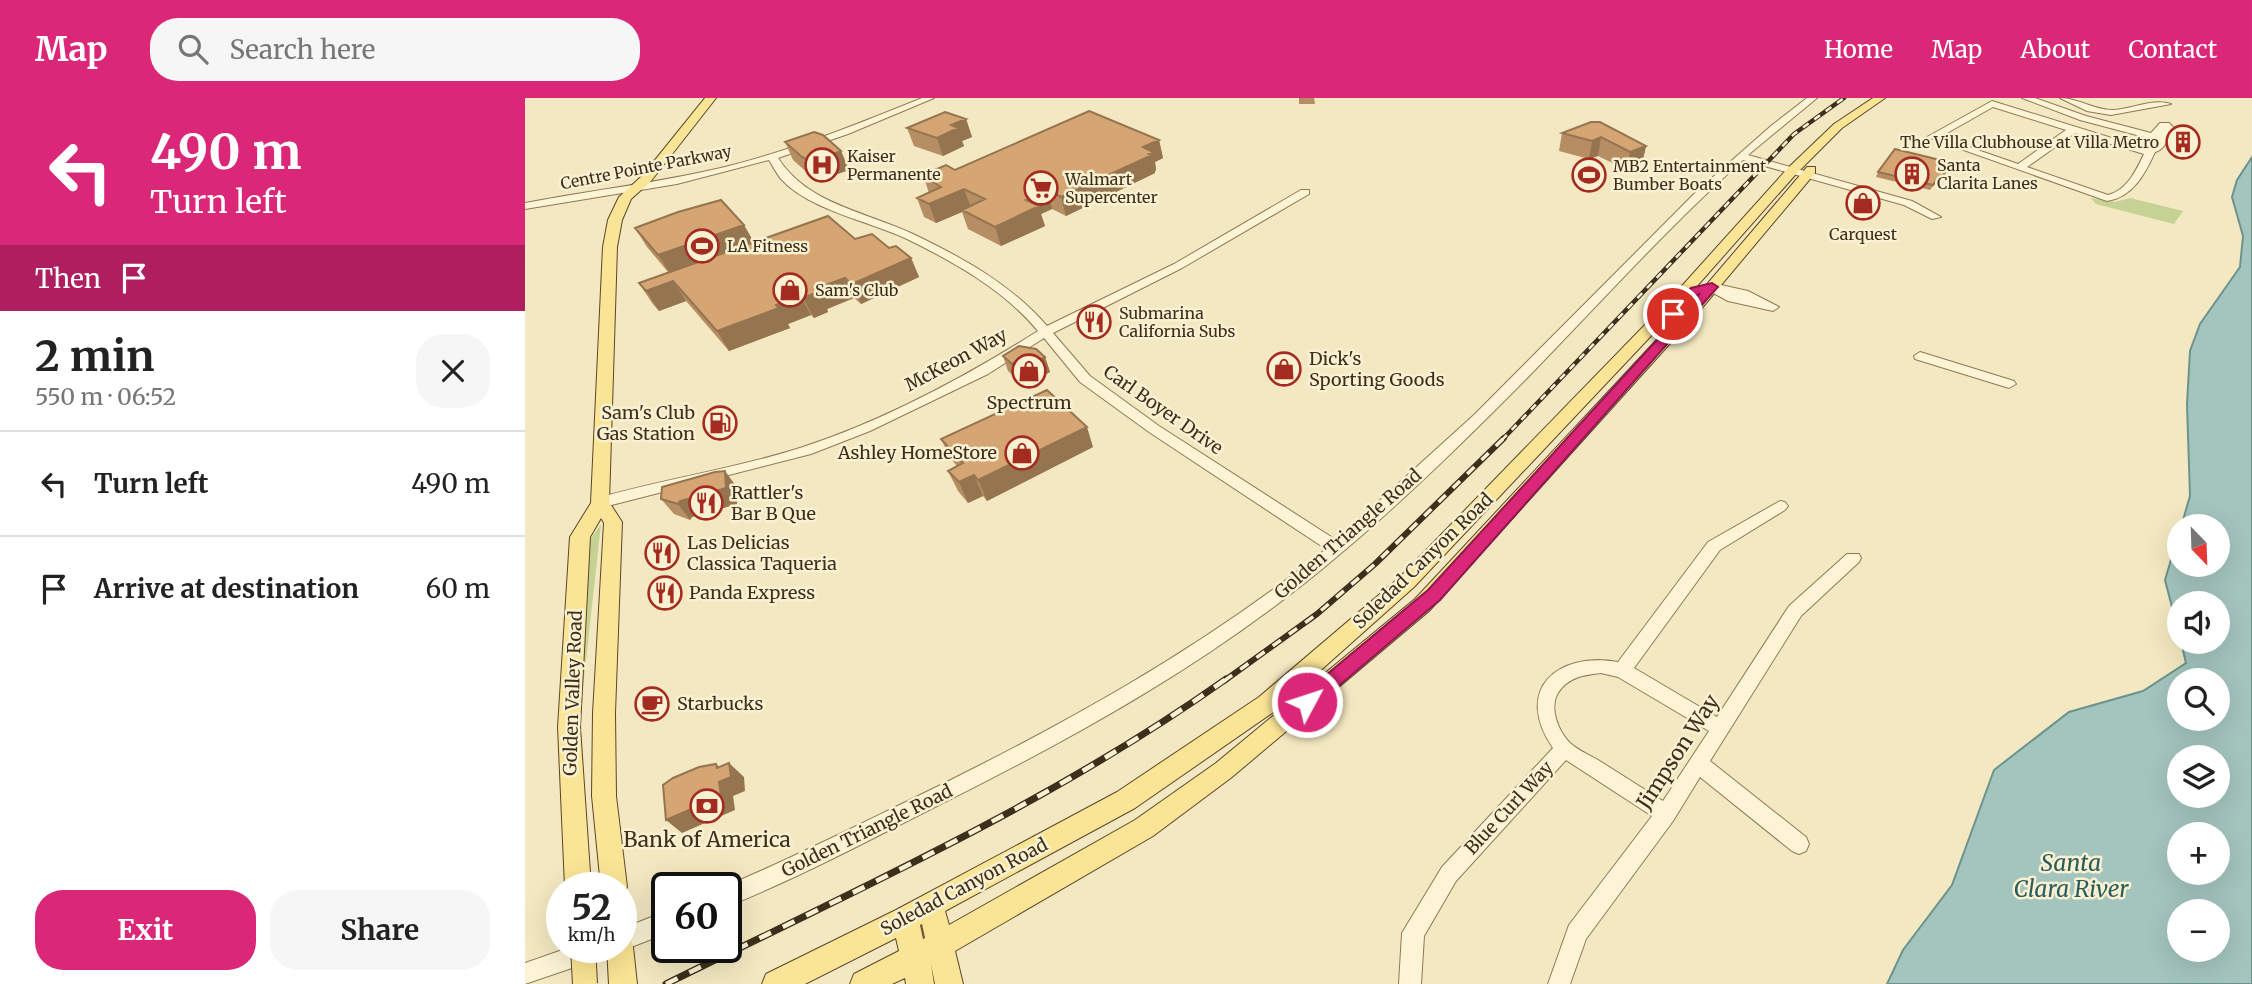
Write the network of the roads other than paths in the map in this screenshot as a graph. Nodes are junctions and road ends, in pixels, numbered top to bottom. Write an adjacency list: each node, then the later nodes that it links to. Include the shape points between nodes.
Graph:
1 (698, 98): 16 (main road, Golden Valley Road, via 631,179)
2 (711, 98): 16 (main road, Golden Valley Road, via 647,178)
3 (930, 98): 12 (street, Centre Pointe Parkway)
4 (1814, 98): 13 (street, Golden Triangle Road)
5 (1880, 98): 15 (main road, Soledad Canyon Road, via 1837,126)
6 (1898, 98): 15 (main road, Soledad Canyon Road, via 1850,129)
7 (2026, 98): 11 (street)
8 (2064, 98): 9 (street, via 2104,112)
9 (2168, 101): 11 (street, via 2169,128)
10 (2074, 130): 11 (street); 14 (street); 14 (street, via 1992,104 1932,137)
11 (2155, 143): 14 (street, via 2129,186 2113,198)
12 (772, 157): 16 (street, Centre Pointe Parkway); 22 (street, Carl Boyer Drive, via 785,177 803,192 926,244 1004,291)
13 (1743, 157): 15 (street); 29 (street, Golden Triangle Road, via 1526,371)
14 (2018, 168)
15 (1799, 173): 19 (street, via 1908,202); 20 (main road, Soledad Canyon Road); 21 (main road, Soledad Canyon Road)
16 (631, 188): 18 (street, Centre Pointe Parkway); 26 (main road, Golden Valley Road, via 615,220 610,247)
17 (1305, 192): 22 (street, McKeon Way, via 1178,266)
18 (525, 206)
19 (1936, 217)
20 (1727, 242): 21 (main road, via 1727,252 1706,277); 24 (main road, Soledad Canyon Road)
21 (1712, 287): 24 (main road, via 1695,290 1650,338); 31 (main road, Soledad Canyon Road)
22 (1046, 332): 26 (street, McKeon Way, via 983,371 816,447); 29 (street, Carl Boyer Drive, via 1085,379 1126,410)
23 (1920, 356): 25 (street)
24 (1621, 358): 28 (main road, Soledad Canyon Road)
25 (2009, 384)
26 (600, 503): 39 (main road, Golden Valley Road, via 580,537 569,727); 40 (main road, Golden Valley Road, via 613,522 604,713 604,796)
27 (1780, 506): 32 (street, via 1714,545)
28 (1450, 537): 31 (main road, via 1422,587); 33 (main road, Soledad Canyon Road, via 1395,593)
29 (1337, 548): 41 (street, Golden Triangle Road, via 1262,607 1112,703 991,770)
30 (1853, 558): 34 (street, Jimpson Way, via 1795,611)
31 (1425, 599): 33 (main road); 44 (main road, Soledad Canyon Road, via 1224,770 1144,828)
32 (1622, 670): 34 (street); 35 (street, Blue Curl Way, via 1585,666 1554,682 1545,700 1546,721)
33 (1267, 704): 42 (main road, Soledad Canyon Road, via 1126,800)
34 (1720, 728): 36 (street, Jimpson Way)
35 (1564, 749): 37 (street); 55 (street, Blue Curl Way, via 1448,874 1413,933)
36 (1698, 763): 37 (street, Jimpson Way); 38 (street)
37 (1666, 814): 56 (street, Jimpson Way, via 1577,933)
38 (1798, 844)
39 (578, 872)
40 (612, 872)
41 (742, 890)
42 (931, 906): 43 (main road, Soledad Canyon Road); 44 (main road)
43 (905, 919): 48 (main road); 52 (main road, Soledad Canyon Road)
44 (939, 945): 48 (main road, Soledad Canyon Road); 54 (main road)
45 (556, 963): 49 (street)
46 (584, 963): 50 (main road, bridge)
47 (621, 963): 51 (main road)
48 (917, 971): 53 (main road, Soledad Canyon Road)
49 (525, 974)
50 (585, 984)
51 (623, 984)
52 (776, 984)
53 (865, 984)
54 (949, 984)
55 (1410, 984)
56 (1559, 984)

